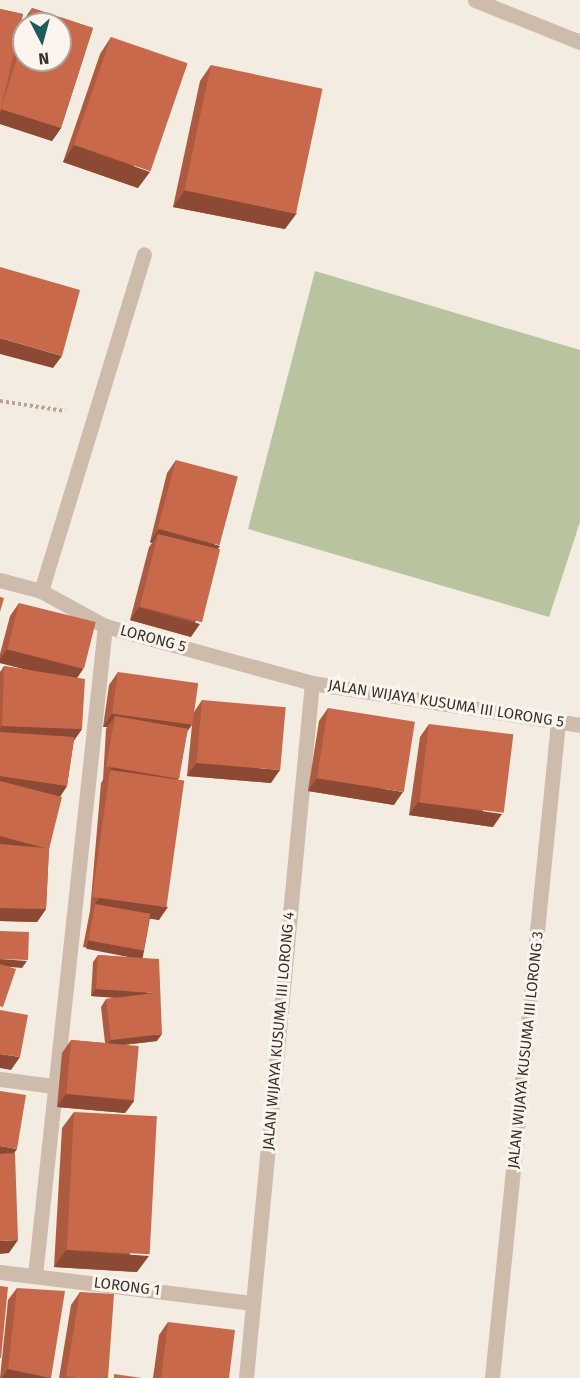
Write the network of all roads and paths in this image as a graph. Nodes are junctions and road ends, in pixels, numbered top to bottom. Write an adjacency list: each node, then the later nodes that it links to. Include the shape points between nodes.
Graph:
1 (475, 0): 2 (street)
2 (580, 42)
3 (144, 254): 5 (street)
4 (0, 401): 5 (path)
5 (96, 415): 7 (street)
6 (0, 580): 7 (street, LORONG 5)
7 (41, 591): 8 (street, LORONG 5)
8 (105, 626): 9 (street, LORONG 5); 13 (street)
9 (312, 683): 10 (street, JALAN WIJAYA KUSUMA III LORONG 5); 16 (street, JALAN WIJAYA KUSUMA III LORONG 4)
10 (558, 722): 11 (street, JALAN WIJAYA KUSUMA III LORONG 5); 18 (street, JALAN WIJAYA KUSUMA III LORONG 3)
11 (580, 725)
12 (0, 1079): 13 (street)
13 (53, 1086): 15 (street)
14 (0, 1272): 15 (street, LORONG 1)
15 (35, 1275): 16 (street, LORONG 1)
16 (253, 1303): 17 (street, JALAN WIJAYA KUSUMA III LORONG 4)
17 (246, 1378)
18 (492, 1378)

